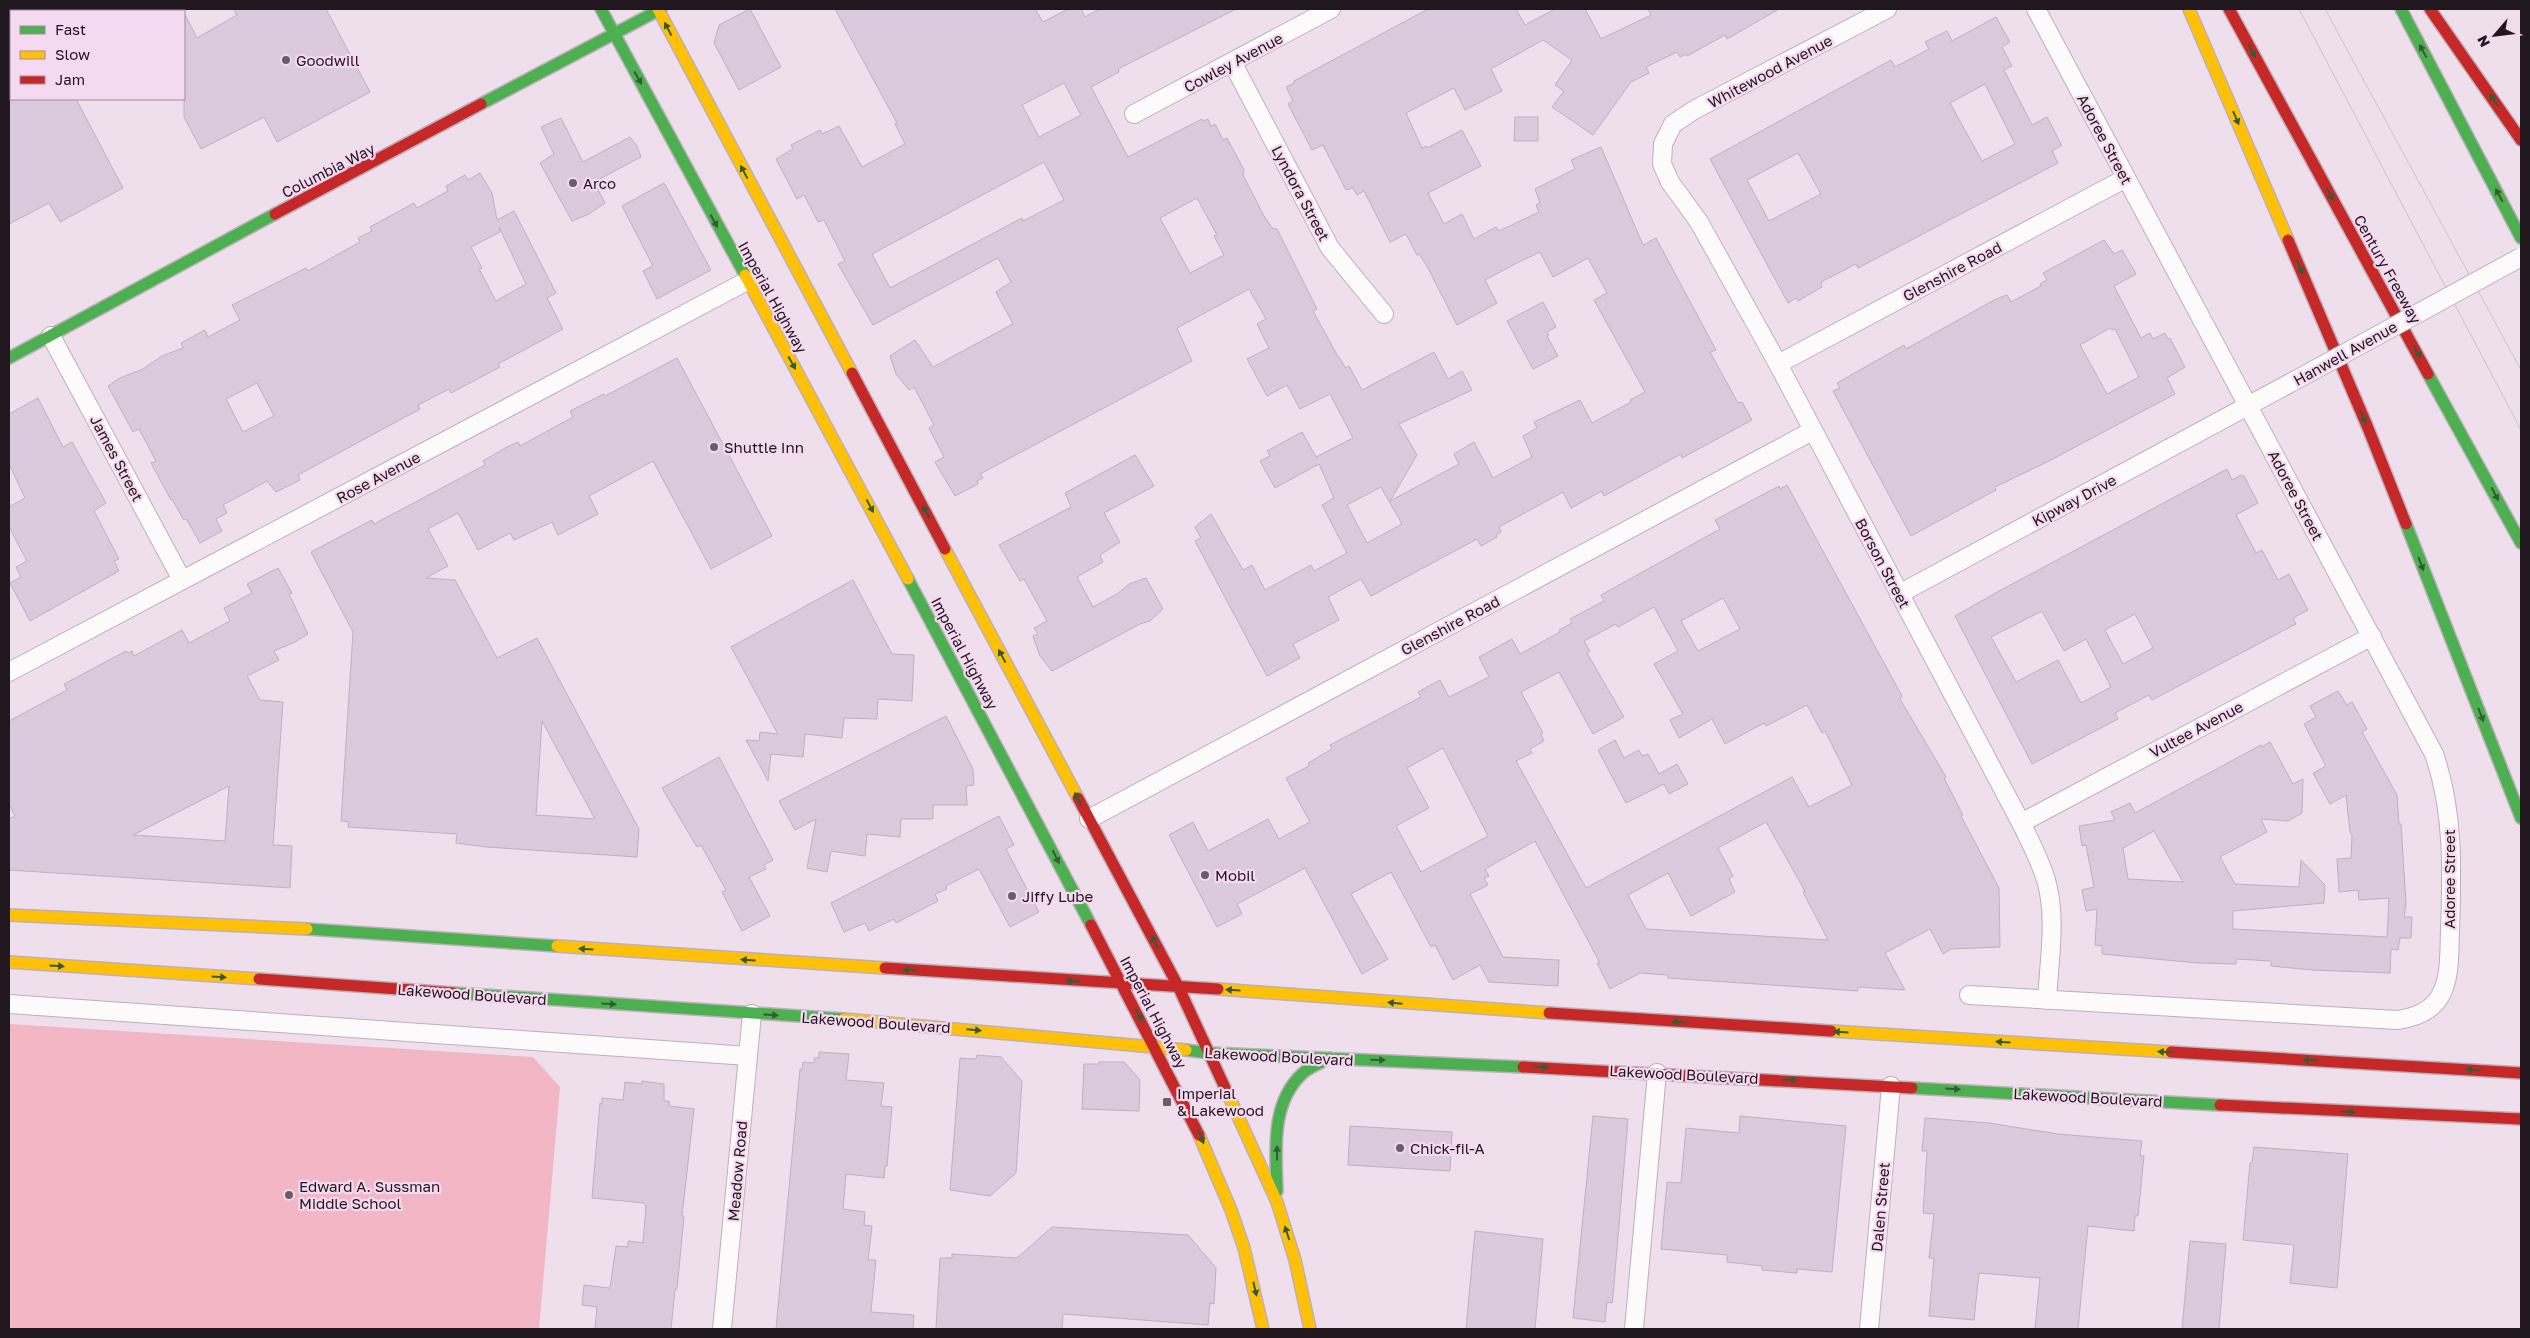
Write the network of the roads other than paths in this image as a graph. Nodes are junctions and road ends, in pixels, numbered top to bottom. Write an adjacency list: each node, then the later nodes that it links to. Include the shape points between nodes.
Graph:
1 (601, 9): 10 (main road, Imperial Highway)
2 (659, 9): 10 (main road, Columbia Way); 31 (main road, Imperial Highway, one-way to 2)
3 (1331, 9): 11 (street, Cowley Avenue)
4 (1888, 9): 14 (street, Whitewood Avenue, via 1694,110 1673,124)
5 (2036, 9): 15 (street, Adoree Street)
6 (2189, 9): 30 (main road, one-way to 30, via 2368,428)
7 (2229, 9): 25 (main road, Century Freeway, one-way to 25)
8 (2401, 9): 16 (main road, one-way to 8)
9 (2430, 9): 13 (main road, one-way to 9)
10 (615, 35): 18 (main road, Imperial Highway, one-way to 18); 20 (main road, Columbia Way, via 226,239)
11 (1232, 62): 12 (street, Cowley Avenue); 19 (street, Lyndora Street, via 1330,248)
12 (1134, 114)
13 (2521, 140)
14 (1662, 144): 22 (street, Borson Street, via 1662,164 1670,182 1699,222)
15 (2126, 178): 22 (street, Glenshire Road); 23 (street, Adoree Street)
16 (2521, 238)
17 (2521, 257): 23 (street, Hanwell Avenue, bridge)
18 (747, 281): 26 (street, Rose Avenue); 35 (main road, Imperial Highway, one-way to 35, via 868,502)
19 (1384, 314)
20 (51, 336): 21 (main road, Columbia Way); 26 (street, James Street)
21 (9, 358)
22 (1778, 364): 24 (street, Borson Street)
23 (2248, 406): 27 (street, Kipway Drive); 28 (street, Adoree Street)
24 (1812, 431): 27 (street, Borson Street); 31 (street, Glenshire Road)
25 (2521, 543)
26 (182, 580): 29 (street, Rose Avenue)
27 (1899, 594): 32 (street, Borson Street)
28 (2372, 636): 32 (street, Vultee Avenue); 38 (street, Adoree Street, via 2434,754 2447,806 2452,867 2448,966 2443,991 2431,1006 2411,1018 2396,1020)
29 (9, 672)
30 (2521, 818)
31 (1089, 819): 36 (main road, Imperial Highway, one-way to 31)
32 (2021, 822): 38 (street, Borson Street, via 2046,881 2050,902)
33 (9, 915): 35 (main road, one-way to 33, via 318,930)
34 (9, 962): 40 (main road, Lakewood Boulevard, one-way to 40)
35 (1121, 984): 36 (main road); 41 (main road, Imperial Highway, one-way to 41)
36 (1178, 986): 42 (main road, Imperial Highway); 46 (main road, one-way to 36, via 1443,1008)
37 (1969, 995): 38 (street)
38 (2047, 1000)
39 (9, 1004): 43 (street)
40 (752, 1014): 41 (main road, Lakewood Boulevard, one-way to 41); 43 (street, Meadow Road)
41 (1156, 1046): 42 (main road, Lakewood Boulevard); 51 (main road, Imperial Highway, one-way to 51, via 1194,1122 1231,1210 1244,1248)
42 (1209, 1053): 44 (main road, Lakewood Boulevard); 49 (main road, Imperial Highway)
43 (748, 1056): 50 (street, Meadow Road)
44 (1330, 1058): 45 (main road, Lakewood Boulevard, one-way to 45); 49 (main road, one-way to 44, via 1277,1121 1286,1096 1303,1073)
45 (1657, 1072): 47 (main road, Lakewood Boulevard, one-way to 47); 53 (street)
46 (2521, 1074)
47 (1891, 1086): 48 (main road, Lakewood Boulevard, one-way to 48); 54 (street, Dalen Street)
48 (2521, 1119)
49 (1277, 1202): 52 (main road, Imperial Highway, one-way to 49, via 1296,1260)
50 (722, 1329)
51 (1263, 1329)
52 (1310, 1329)
53 (1634, 1329)
54 (1869, 1329)

